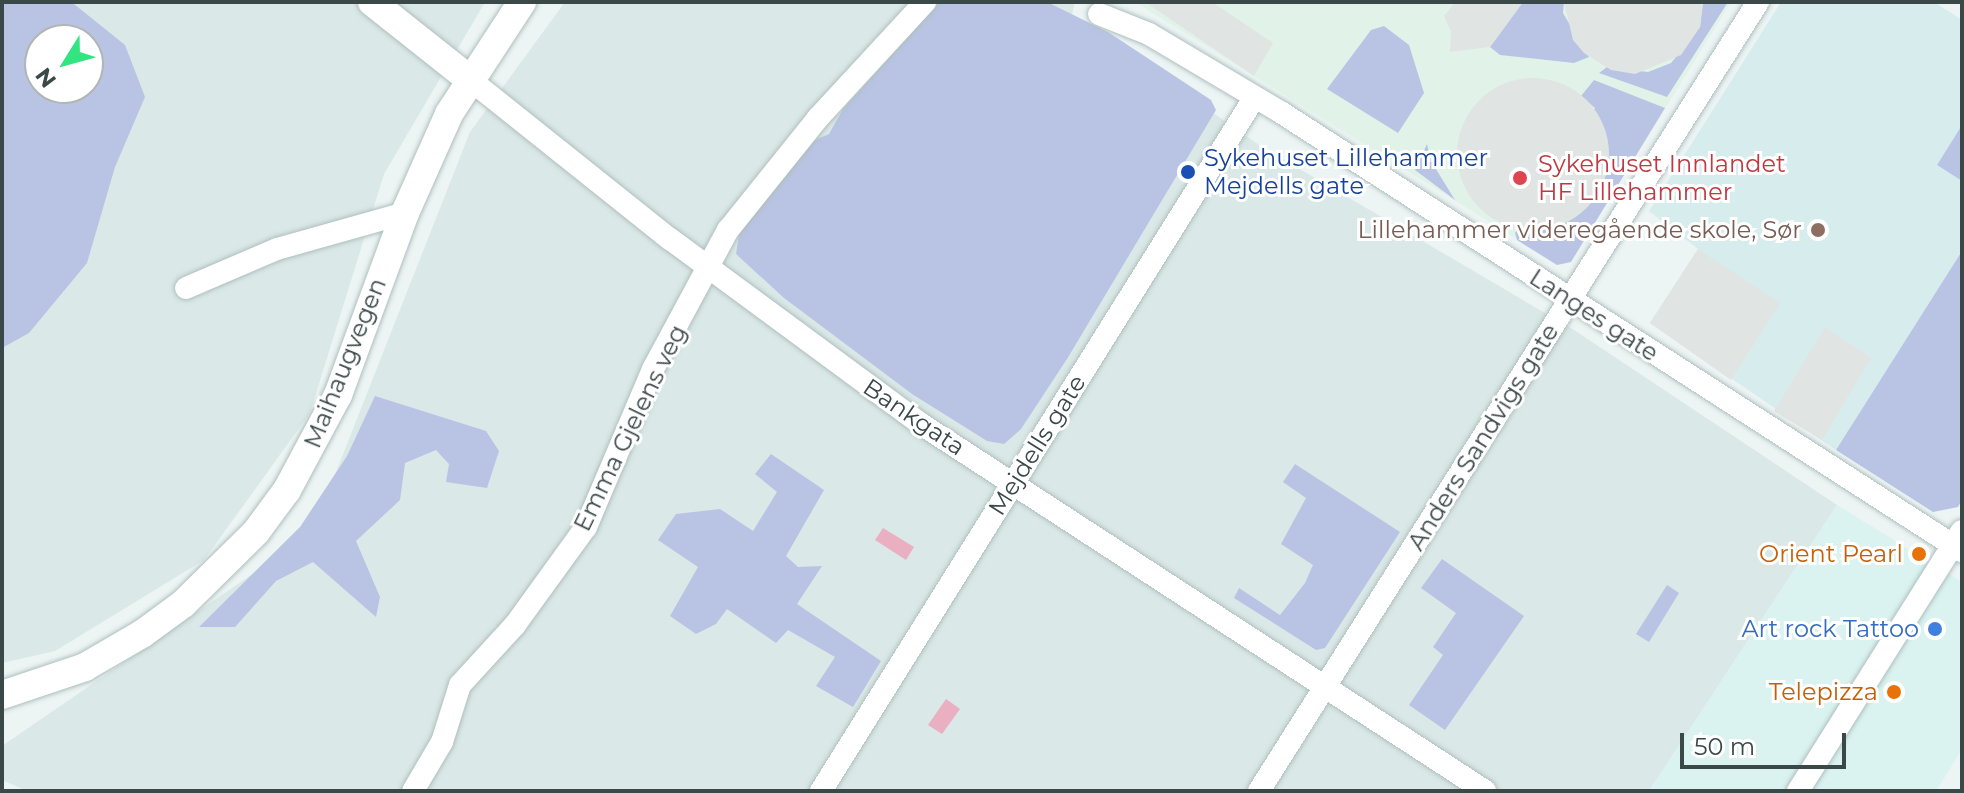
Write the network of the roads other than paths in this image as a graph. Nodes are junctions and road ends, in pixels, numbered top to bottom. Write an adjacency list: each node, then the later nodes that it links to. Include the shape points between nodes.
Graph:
1 (372, 2): 6 (street, Bankgata)
2 (522, 2): 6 (street, Maihaugvegen)
3 (925, 2): 9 (street, Emma Gjelens veg, via 791,149 728,230)
4 (1758, 2): 11 (street, Anders Sandvigs gate)
5 (1099, 14): 7 (street, Langes gate, via 1149,34)
6 (468, 78): 8 (street, Maihaugvegen); 9 (street, Bankgata)
7 (1253, 100): 11 (street, Langes gate, via 1291,118); 12 (street, Mejdells gate)
8 (405, 213): 10 (street, via 277,249); 15 (street, Maihaugvegen, via 338,395 287,490 256,532 183,604 142,634 85,667)
9 (708, 267): 12 (street, Bankgata, via 921,424); 16 (street, Emma Gjelens veg, via 653,369 586,527 515,625 460,685 442,742)
10 (186, 288)
11 (1570, 300): 13 (street, Langes gate); 14 (street, Anders Sandvigs gate)
12 (1014, 483): 14 (street, Bankgata); 17 (street, Mejdells gate)
13 (1959, 542): 20 (street)
14 (1326, 684): 18 (street, Anders Sandvigs gate); 19 (street, Bankgata)
15 (2, 695)
16 (413, 791)
17 (821, 791)
18 (1259, 791)
19 (1485, 791)
20 (1798, 791)

